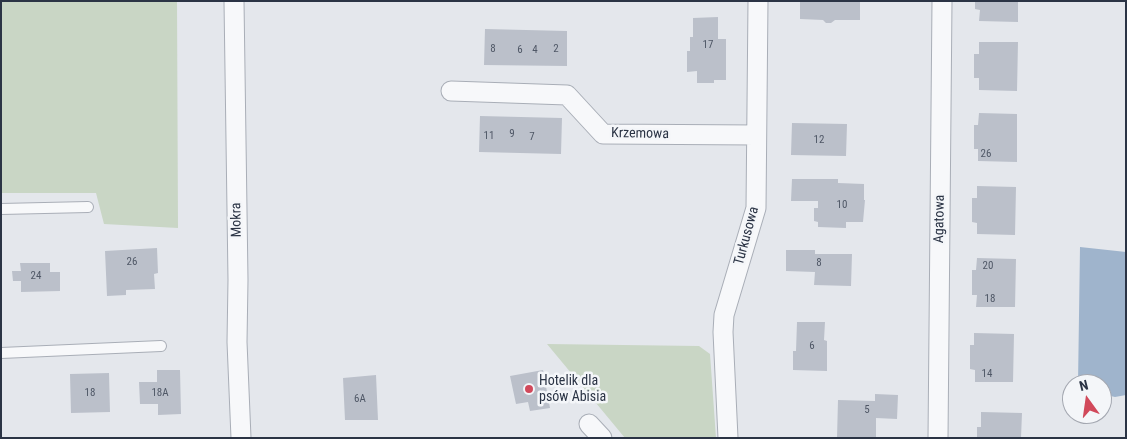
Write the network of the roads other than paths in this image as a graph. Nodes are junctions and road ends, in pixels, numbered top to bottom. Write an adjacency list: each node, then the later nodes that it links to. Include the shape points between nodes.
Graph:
1 (234, 1): 10 (street, Mokra)
2 (758, 1): 5 (street, Turkusowa)
3 (942, 1): 12 (street, Agatowa)
4 (451, 91): 5 (street, Krzemowa, via 567,95 603,134)
5 (756, 135): 11 (street, Turkusowa, via 756,208 724,315)
6 (88, 207): 7 (lane)
7 (1, 209)
8 (161, 346): 9 (lane)
9 (1, 353)
10 (240, 438)
11 (728, 438)
12 (938, 438)

